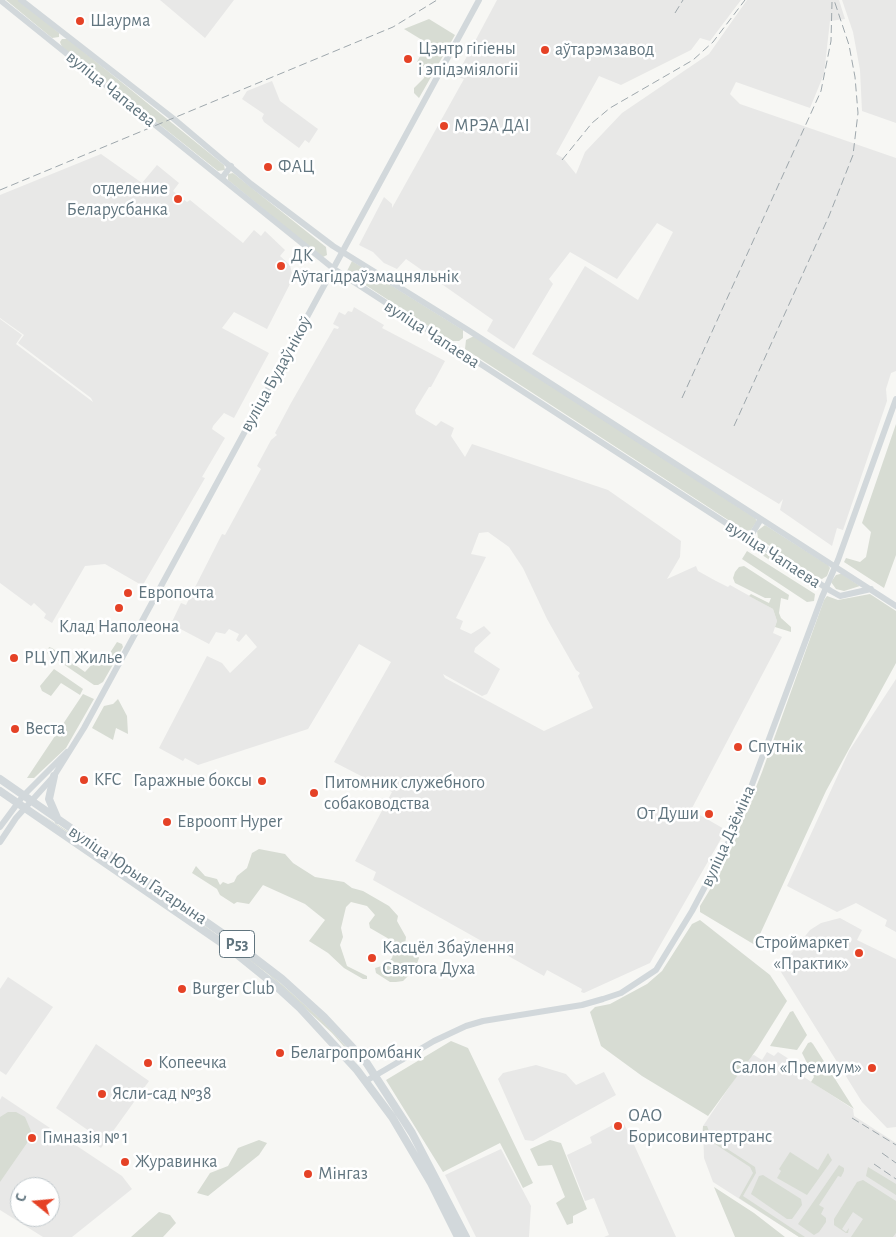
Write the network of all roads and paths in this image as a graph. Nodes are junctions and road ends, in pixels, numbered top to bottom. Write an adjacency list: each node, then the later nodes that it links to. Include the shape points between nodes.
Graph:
1 (0, 0): 5 (main road, вуліца Чапаева)
2 (21, 0): 4 (main road, вуліца Чапаева)
3 (479, 0): 6 (main road, вуліца Будаўнікоў)
4 (231, 166): 5 (main road); 6 (main road, вуліца Чапаева)
5 (222, 178): 7 (main road, вуліца Чапаева)
6 (342, 252): 7 (main road, вуліца Будаўнікоў); 9 (main road, вуліца Чапаева)
7 (334, 268): 10 (main road, вуліца Чапаева); 15 (main road, вуліца Будаўнікоў)
8 (896, 399): 11 (main road, вуліца Дзёміна)
9 (761, 519): 10 (main road); 11 (main road, вуліца Чапаева)
10 (748, 539): 12 (main road, вуліца Чапаева)
11 (835, 566): 12 (main road, вуліца Дзёміна); 13 (main road, вуліца Чапаева)
12 (826, 588): 13 (main road, вуліца Чапаева, via 840,596); 25 (main road, вуліца Дзёміна, via 735,830 656,970 621,993 603,999 466,1026)
13 (871, 590): 14 (main road, вуліца Чапаева)
14 (896, 606)
15 (72, 748): 16 (main road, вуліца Будаўнікоў); 19 (main road, вуліца Будаўнікоў)
16 (54, 776): 20 (main road, вуліца Будаўнікоў); 22 (main road, via 49,799)
17 (0, 779): 19 (main road, вуліца Юрыя Гагарына / Р53)
18 (0, 791): 21 (main road, вуліца Юрыя Гагарына / Р53)
19 (23, 796): 20 (main road, вуліца Юрыя Гагарына / Р53); 21 (main road, вуліца Будаўнікоў)
20 (31, 801): 21 (main road, вуліца Будаўнікоў); 22 (main road, вуліца Юрыя Гагарына / Р53)
21 (21, 806): 23 (main road, вуліца Будаўнікоў); 24 (main road, вуліца Будаўнікоў); 26 (main road, вуліца Юрыя Гагарына / Р53, via 252,967 318,1025)
22 (58, 820): 25 (main road, вуліца Юрыя Гагарына / Р53, via 262,963 324,1017)
23 (0, 827)
24 (0, 842)
25 (374, 1075): 26 (main road, вуліца Дзёміна); 28 (main road, вуліца Юрыя Гагарына / Р53, via 412,1132)
26 (366, 1081): 27 (main road, вуліца Юрыя Гагарына / Р53, via 415,1154)
27 (458, 1237)
28 (466, 1237)

